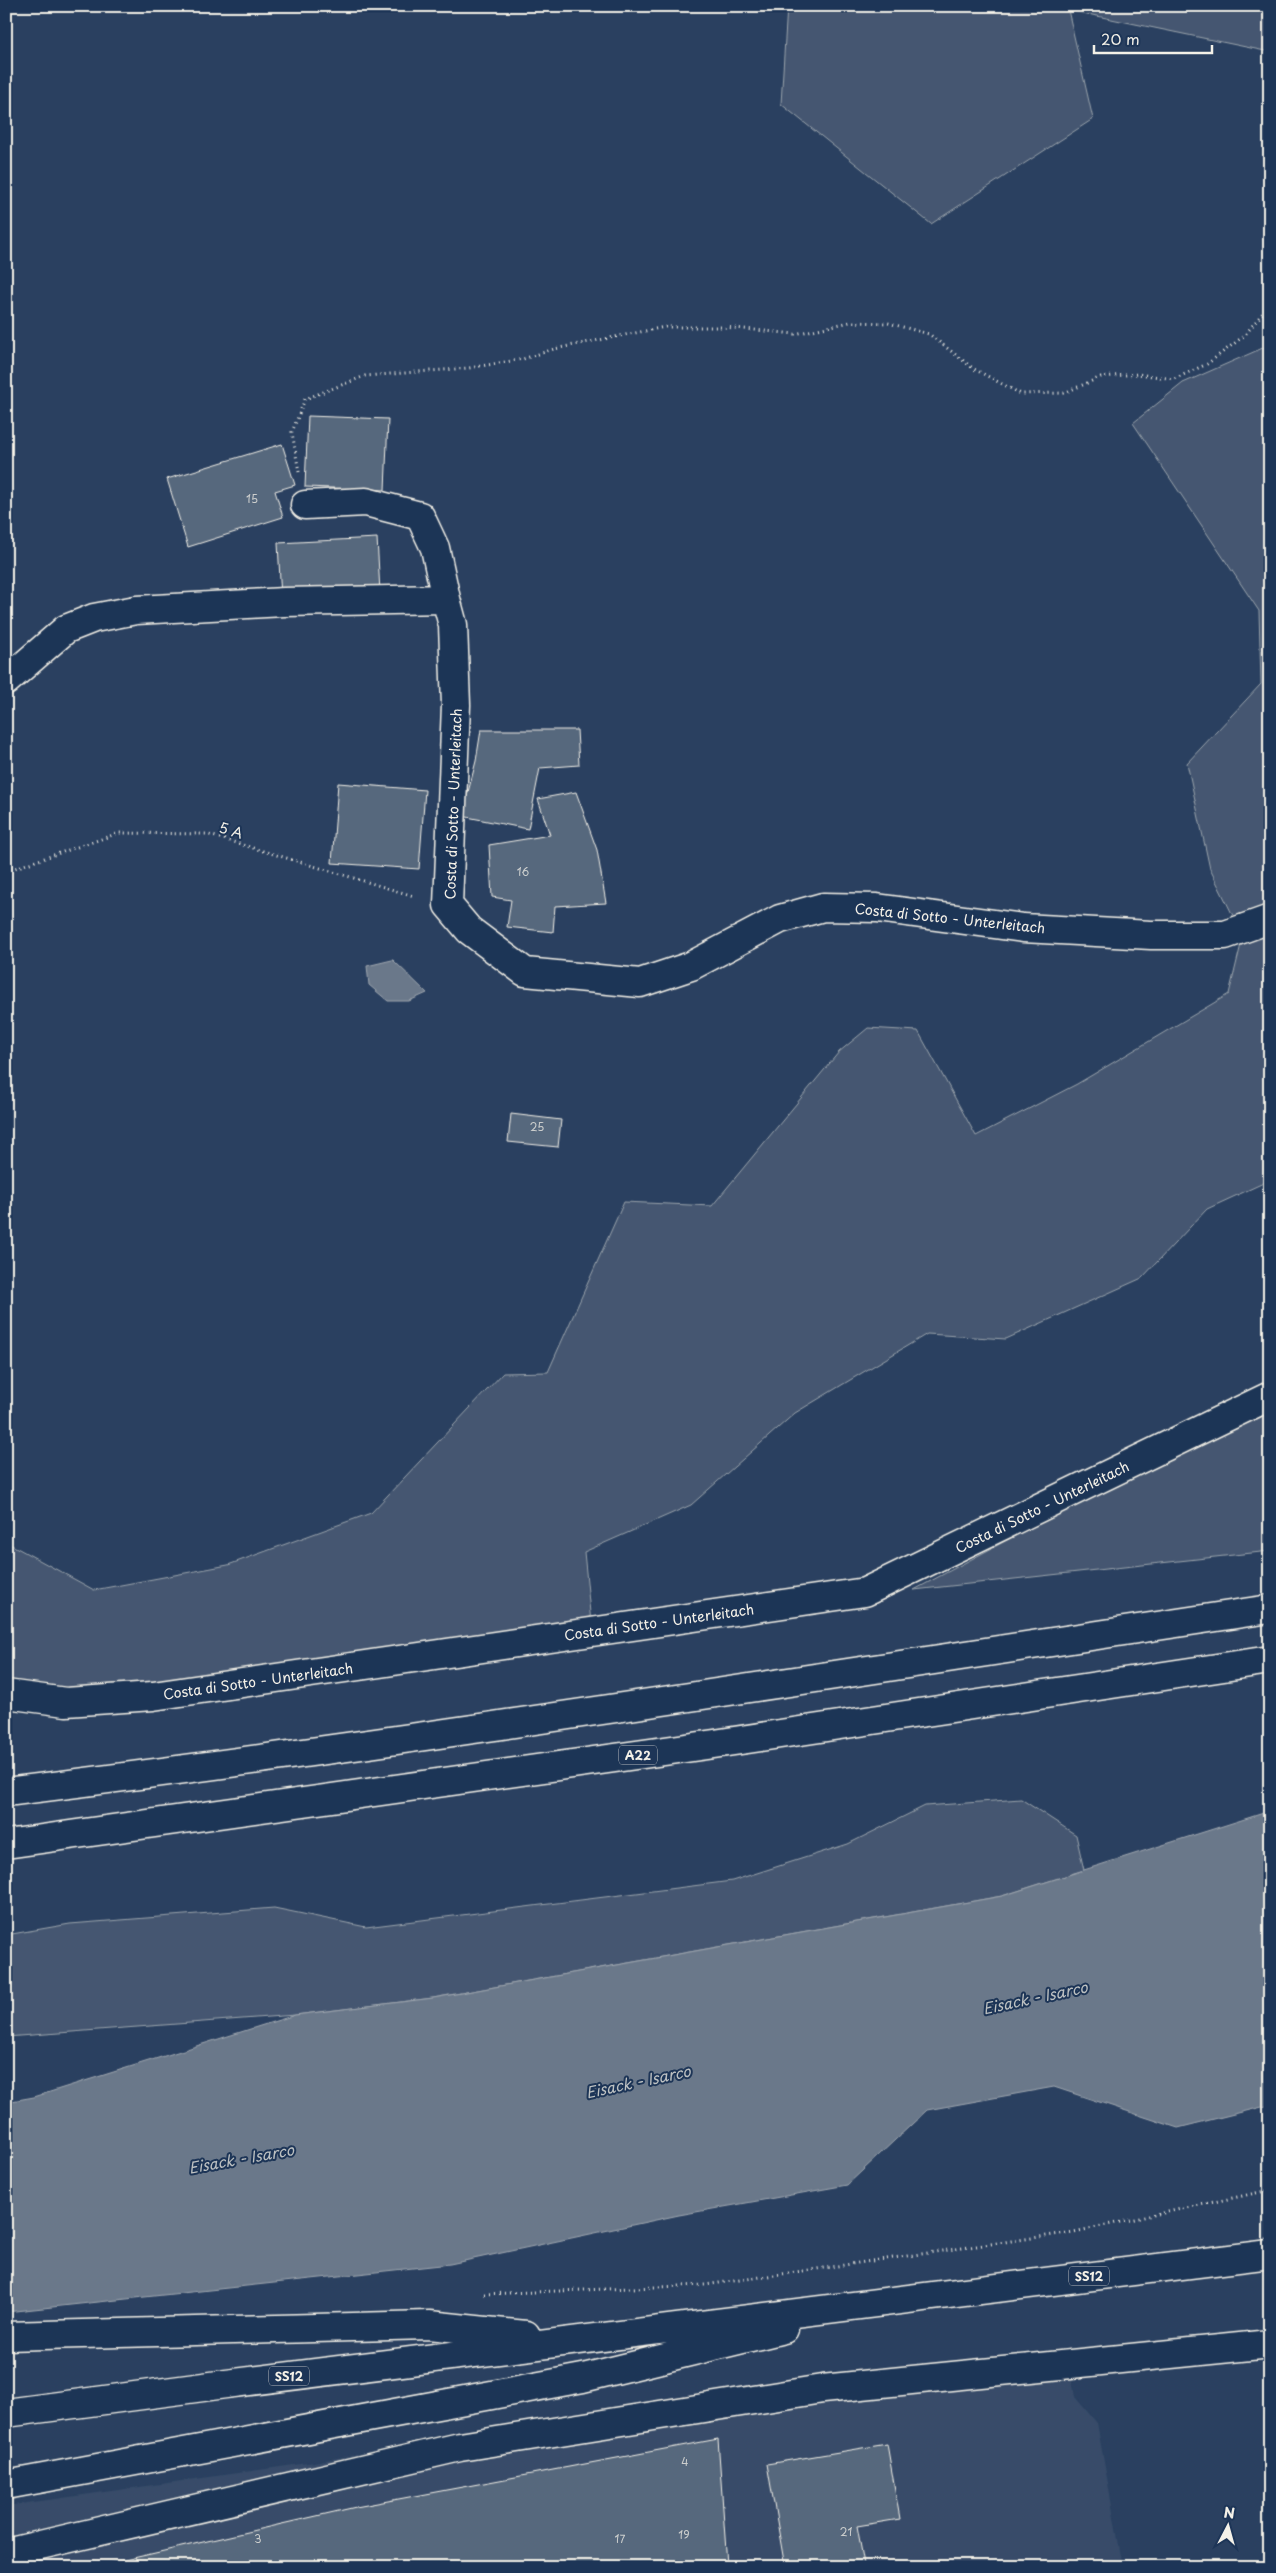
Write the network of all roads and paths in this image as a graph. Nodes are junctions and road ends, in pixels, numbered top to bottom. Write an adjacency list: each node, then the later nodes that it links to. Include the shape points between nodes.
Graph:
1 (1270, 304): 2 (path, via 1244,336 1207,364 1174,379 1138,374 1101,376 1064,393 1021,394 974,369 929,334 878,322 850,322 795,334 724,327 665,327 469,368 365,376 305,399 292,432)
2 (305, 505): 3 (main road, Costa di Sotto - Unterleitach, via 366,502 420,516 434,548)
3 (446, 599): 4 (main road, via 284,602 136,610 94,618 66,629); 6 (main road, Costa di Sotto - Unterleitach, via 453,625 456,705)
4 (6, 681)
5 (6, 871): 6 (path, 5 A / 5 A, via 119,833 206,834)
6 (448, 905): 7 (main road, Costa di Sotto - Unterleitach, via 469,930 525,972 640,982 691,966 780,919 823,907 877,908 1023,928 1151,935 1226,935)
7 (1270, 919)
8 (1270, 1396): 11 (main road, Costa di Sotto - Unterleitach, via 865,1592 153,1696 66,1702)
9 (1270, 1609): 12 (main road, via 591,1712)
10 (1270, 1660): 13 (main road, A22, via 714,1744)
11 (6, 1694)
12 (6, 1792)
13 (6, 1844)
14 (1270, 2190): 16 (path, via 1074,2232 705,2284)
15 (1270, 2254): 17 (main road, SS12)
16 (477, 2294)
17 (908, 2299): 19 (main road, SS12); 22 (main road, via 583,2378)
18 (6, 2336): 19 (main road, via 429,2325)
19 (572, 2340): 21 (main road, SS12)
20 (1270, 2344): 23 (main road, via 822,2389 460,2447)
21 (6, 2414)
22 (6, 2485)
23 (6, 2553)

